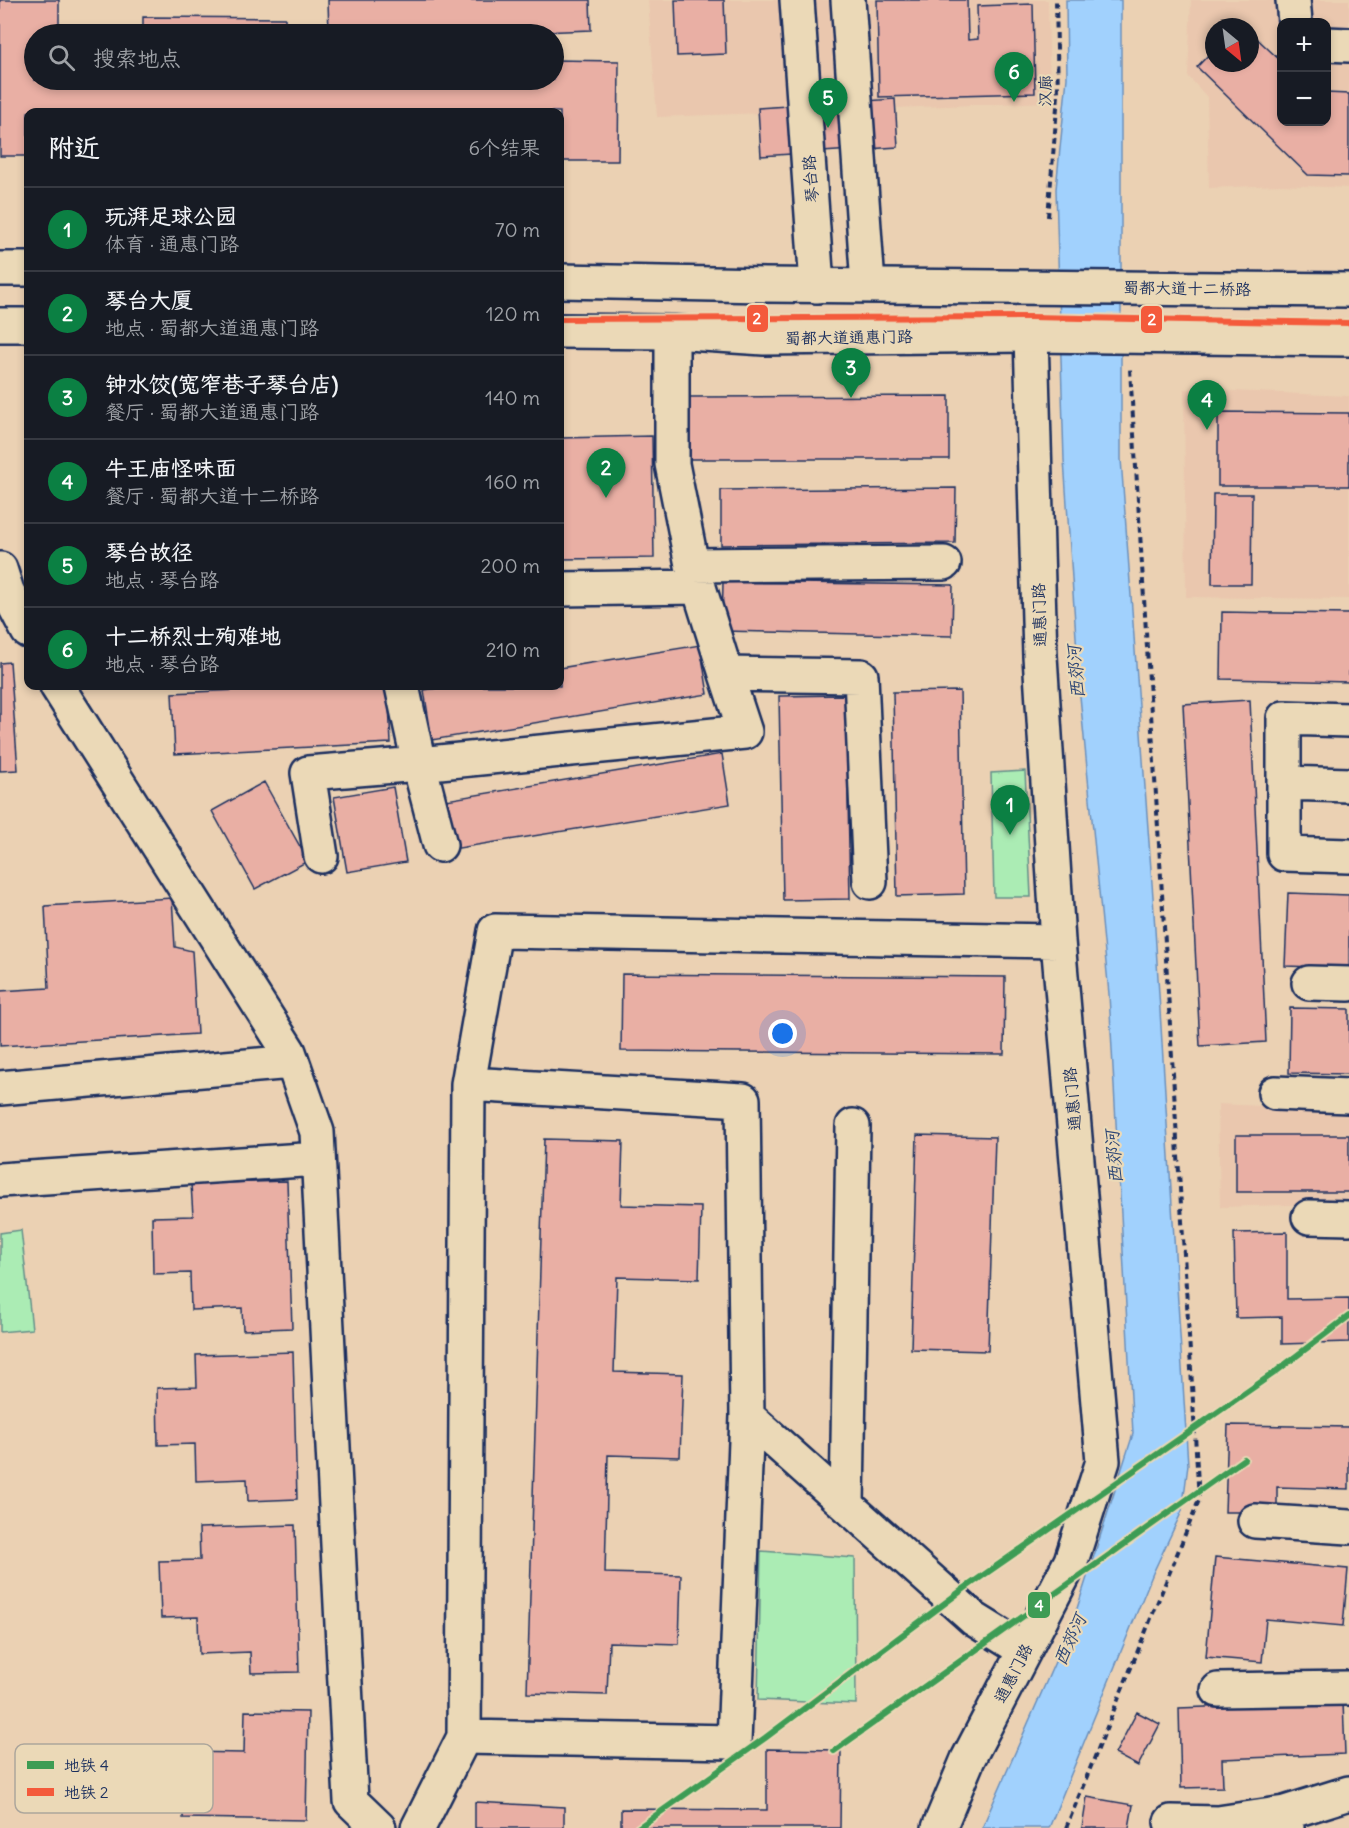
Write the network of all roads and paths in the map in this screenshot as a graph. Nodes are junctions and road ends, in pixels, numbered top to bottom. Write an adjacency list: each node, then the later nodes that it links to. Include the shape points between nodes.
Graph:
1 (797, 0): 13 (street, 琴台路)
2 (848, 0): 12 (street)
3 (1056, 0): 8 (path, 汉廊, via 1058,95)
4 (1293, 0): 5 (street)
5 (1295, 18)
6 (1331, 44): 7 (street)
7 (1349, 45)
8 (1048, 217)
9 (0, 269): 10 (street)
10 (24, 269)
11 (564, 281): 13 (street)
12 (868, 285): 13 (street); 14 (street, 蜀都大道十二桥路)
13 (817, 286)
14 (1349, 290)
15 (24, 325): 16 (street)
16 (0, 326)
17 (564, 331): 18 (street, 蜀都大道通惠门路)
18 (672, 332): 19 (street, 蜀都大道通惠门路, via 764,338); 24 (street, via 672,464)
19 (1031, 335): 20 (street); 38 (street, 通惠门路, via 1040,656)
20 (1349, 339)
21 (1131, 396): 65 (path, via 1198,1500)
22 (944, 562): 24 (street)
23 (0, 569): 26 (street)
24 (696, 576): 25 (street); 27 (street)
25 (564, 589)
26 (24, 623)
27 (726, 674): 31 (street, via 745,732); 37 (street, via 861,676)
28 (60, 690): 41 (street, via 215,933)
29 (403, 690): 31 (street)
30 (1349, 720): 32 (street, via 1284,718)
31 (419, 764): 34 (street); 35 (street, via 308,773)
32 (1284, 783): 33 (street); 36 (street, via 1284,854)
33 (1349, 785)
34 (440, 844)
35 (321, 856)
36 (1349, 856)
37 (870, 882)
38 (1058, 941): 42 (street, via 495,931); 55 (street, 通惠门路, via 1103,1461 1071,1561)
39 (1309, 983): 40 (street)
40 (1349, 984)
41 (292, 1062): 43 (street); 47 (street, via 317,1132)
42 (468, 1084): 51 (street, via 743,1100); 58 (street)
43 (0, 1089)
44 (1275, 1093): 45 (street)
45 (1349, 1096)
46 (853, 1126): 52 (street)
47 (318, 1159): 48 (street); 62 (street, via 351,1801)
48 (0, 1180)
49 (1310, 1217): 50 (street)
50 (1349, 1218)
51 (747, 1416): 52 (street); 58 (street, via 734,1742)
52 (847, 1505): 55 (street, via 974,1619)
53 (1255, 1521): 54 (street)
54 (1349, 1527)
55 (1024, 1650): 64 (street, 通惠门路, via 968,1759)
56 (1349, 1688): 57 (street)
57 (1218, 1690)
58 (464, 1737): 63 (street)
59 (1349, 1793): 60 (street)
60 (1286, 1821): 61 (street)
61 (1171, 1822)
62 (379, 1828)
63 (418, 1828)
64 (939, 1828)
65 (1066, 1828)

